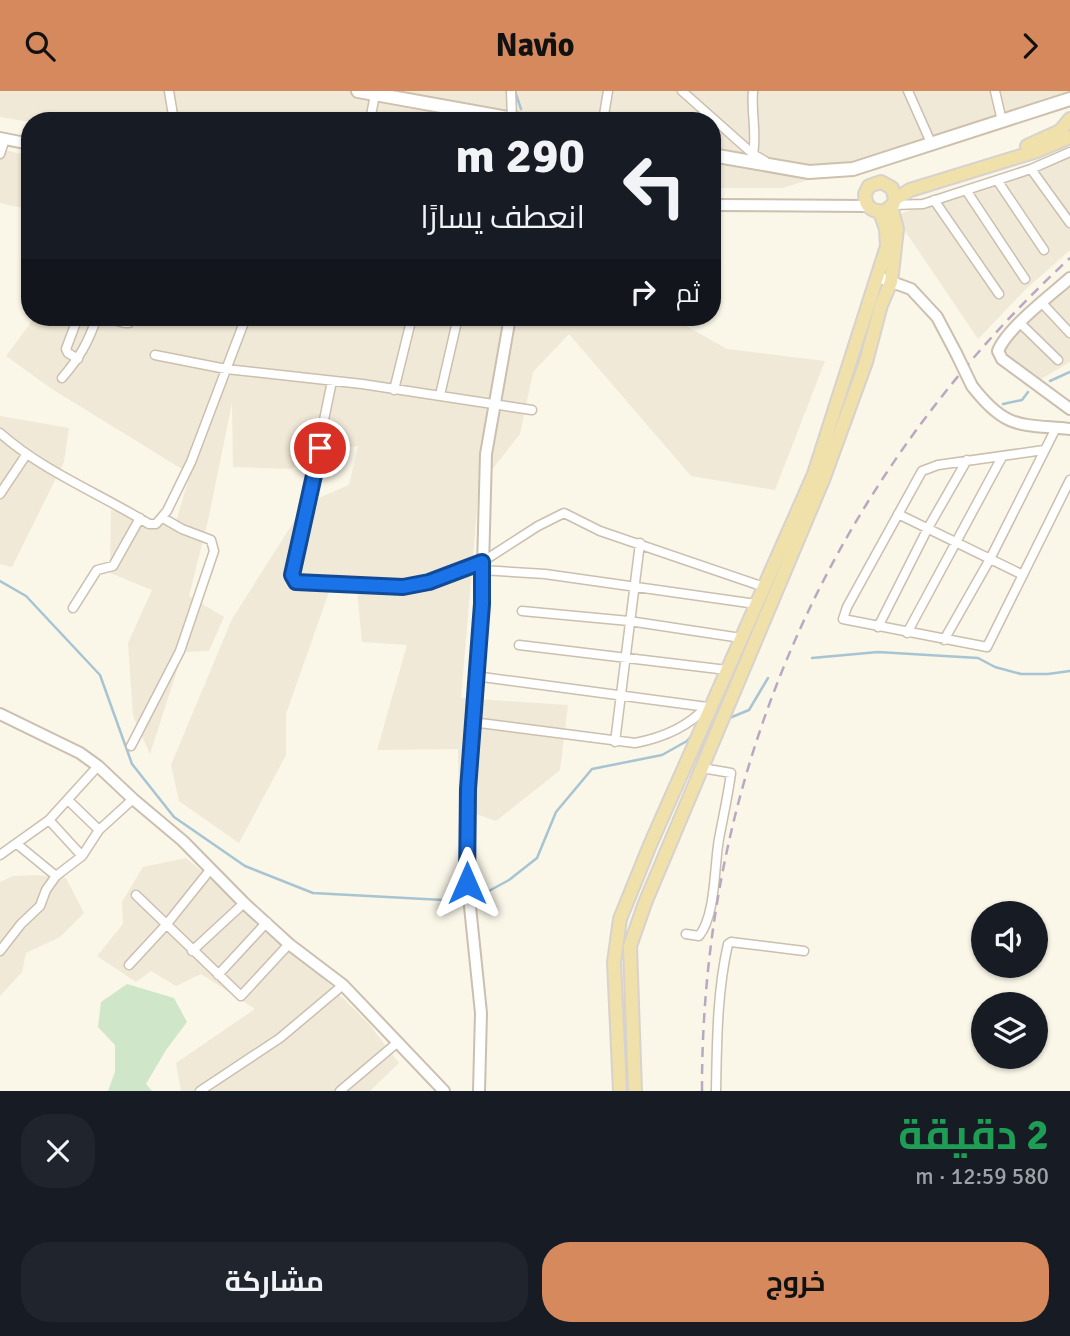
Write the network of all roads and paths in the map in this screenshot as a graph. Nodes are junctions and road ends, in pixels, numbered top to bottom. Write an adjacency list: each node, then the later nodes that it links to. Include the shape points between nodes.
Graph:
1 (169, 91): 12 (street)
2 (358, 91): 9 (main road)
3 (511, 91): 15 (street)
4 (608, 91): 16 (street)
5 (682, 91): 17 (street)
6 (753, 91): 26 (street)
7 (908, 91): 24 (street)
8 (995, 91): 19 (street)
9 (375, 94): 10 (main road); 13 (street)
10 (425, 97): 14 (main road)
11 (1070, 99): 19 (main road)
12 (173, 112)
13 (372, 112)
14 (487, 112)
15 (512, 112)
16 (604, 112)
17 (706, 112)
18 (1070, 119): 32 (main road, via 1060,131 1036,143)
19 (1002, 121): 24 (main road)
20 (721, 126): 26 (street)
21 (1070, 137): 37 (main road, via 909,190)
22 (2, 139): 23 (street); 25 (street)
23 (21, 142)
24 (932, 145): 29 (main road, via 853,169 819,173)
25 (0, 154)
26 (753, 154): 29 (street)
27 (1068, 156): 30 (street)
28 (721, 157): 29 (main road)
29 (775, 166)
30 (1031, 169): 31 (street); 38 (street)
31 (997, 180): 33 (street); 39 (street)
32 (890, 186): 34 (main road, via 873,184); 37 (main road)
33 (966, 190): 35 (street); 41 (street)
34 (866, 200): 36 (street, via 823,205); 37 (main road)
35 (934, 201): 37 (street); 44 (street)
36 (721, 205)
37 (890, 205): 40 (main road, via 887,246); 43 (main road, via 897,229)
38 (1070, 223)
39 (1044, 250)
40 (878, 277): 43 (street); 83 (main road, via 814,474)
41 (1025, 279)
42 (1070, 279): 45 (street)
43 (891, 282): 65 (street, bridge, via 911,289 937,317 972,386 988,405 1033,428); 104 (main road, via 823,479)
44 (999, 294)
45 (1042, 303): 46 (street); 53 (street)
46 (1021, 324): 56 (street); 63 (street, via 1000,346 1000,356)
47 (75, 326): 55 (street, via 66,349)
48 (95, 326): 55 (street)
49 (243, 326): 57 (street)
50 (410, 326): 60 (street)
51 (456, 326): 61 (street)
52 (508, 326): 62 (street)
53 (1070, 333)
54 (155, 355): 57 (street)
55 (78, 359): 58 (street)
56 (1058, 360)
57 (226, 369): 59 (street); 75 (street, via 191,462)
58 (62, 378)
59 (332, 380): 60 (street); 81 (street, via 293,580 403,587)
60 (394, 390): 61 (street)
61 (440, 395): 62 (street)
62 (493, 402): 64 (street); 81 (street, via 486,454)
63 (1070, 409)
64 (532, 410)
65 (1056, 428): 66 (street); 68 (street)
66 (1070, 429)
67 (1, 437): 69 (street)
68 (1044, 450): 70 (street); 80 (street)
69 (26, 455): 73 (street); 76 (street)
70 (1002, 457): 71 (street); 79 (street)
71 (967, 460): 74 (street, via 922,471); 77 (street)
72 (1070, 480): 82 (street)
73 (0, 494)
74 (898, 514): 77 (street); 89 (street, via 843,616 845,621)
75 (163, 518): 76 (street, via 153,525); 102 (street, via 211,540 214,551 180,650)
76 (140, 519): 86 (street, via 113,566 97,569)
77 (928, 528): 79 (street); 89 (street)
78 (640, 543): 81 (street, via 562,513); 83 (street); 84 (street)
79 (957, 543): 80 (street); 90 (street)
80 (990, 559): 82 (street); 92 (street)
81 (482, 566): 84 (street); 96 (street)
82 (1023, 575): 92 (street, via 989,646)
83 (764, 587): 85 (main road)
84 (633, 588): 85 (street); 88 (street)
85 (756, 604): 91 (main road)
86 (73, 608)
87 (522, 611): 88 (street)
88 (629, 621): 91 (street); 94 (street)
89 (878, 627): 90 (street)
90 (907, 633): 92 (street)
91 (741, 638): 95 (main road)
92 (944, 640)
93 (519, 645): 94 (street)
94 (627, 658): 95 (street); 97 (street)
95 (727, 670): 98 (main road)
96 (475, 676): 97 (street); 100 (street)
97 (621, 696): 98 (street); 101 (street)
98 (708, 708): 101 (street, via 660,737); 131 (main road, via 620,919 614,962)
99 (0, 714): 103 (street)
100 (472, 722): 101 (street); 130 (street, via 468,887 481,1013)
101 (615, 742)
102 (131, 746)
103 (98, 766): 105 (street); 106 (street)
104 (702, 768): 118 (street, via 732,773 709,912 699,936); 132 (main road, via 630,946)
105 (133, 799): 108 (street); 112 (street)
106 (69, 801): 107 (street); 108 (street)
107 (49, 820): 109 (street); 111 (street)
108 (99, 830): 111 (street)
109 (17, 844): 110 (street); 113 (street)
110 (0, 855)
111 (82, 856): 113 (street)
112 (210, 870): 115 (street); 117 (street)
113 (56, 876): 120 (street, via 37,910)
114 (136, 895): 117 (street)
115 (244, 903): 116 (street); 121 (street)
116 (267, 922): 119 (street); 124 (street)
117 (166, 925): 121 (street); 123 (street)
118 (686, 934)
119 (289, 944): 124 (street, via 242,996); 125 (street)
120 (0, 951)
121 (192, 951): 124 (street)
122 (804, 951): 133 (street, via 728,944)
123 (129, 965)
124 (218, 975)
125 (344, 985): 126 (street); 127 (street, via 280,1038)
126 (398, 1042): 128 (street); 129 (street)
127 (200, 1091)
128 (340, 1091)
129 (444, 1091)
130 (479, 1091)
131 (621, 1091)
132 (635, 1091)
133 (716, 1091)

